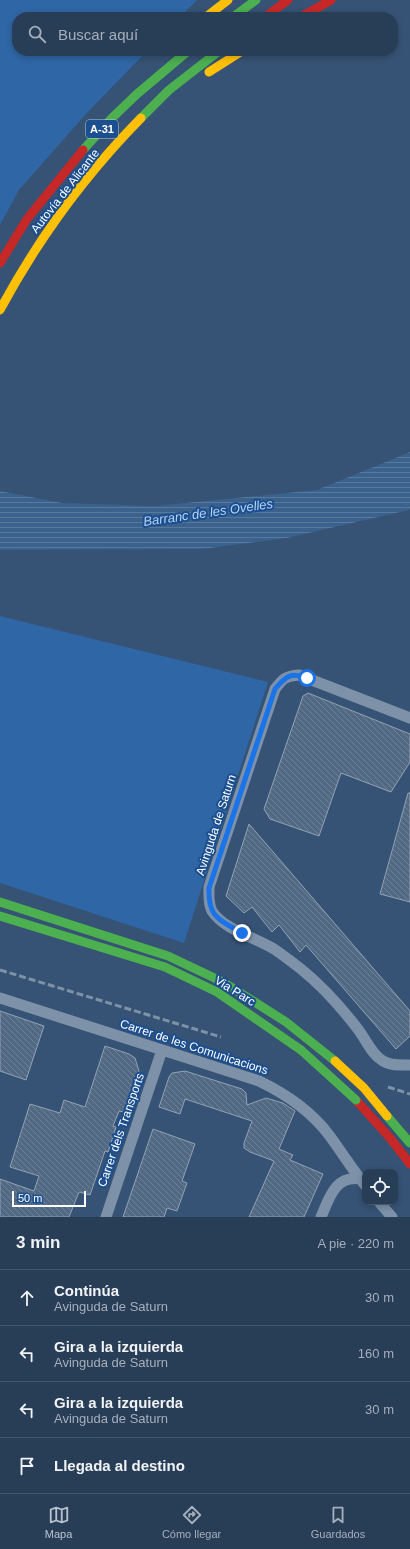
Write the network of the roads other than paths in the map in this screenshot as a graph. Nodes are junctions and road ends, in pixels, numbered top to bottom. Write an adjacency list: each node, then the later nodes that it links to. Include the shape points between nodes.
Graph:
1 (228, 0): 5 (main road)
2 (256, 0): 6 (main road)
3 (288, 0): 7 (main road)
4 (331, 0): 8 (main road)
5 (212, 12)
6 (240, 12)
7 (272, 12)
8 (310, 12)
9 (182, 56): 16 (main road, Autovía de Alicante / A-31, via 112,118)
10 (213, 56): 14 (main road, Autovía de Alicante / A-31)
11 (235, 56): 12 (main road)
12 (202, 78)
13 (192, 85): 14 (main road)
14 (170, 90): 18 (main road, Autovía de Alicante / A-31, via 89,176 25,265)
15 (114, 103): 16 (main road, via 42,188)
16 (27, 219): 17 (main road, Autovía de Alicante / A-31)
17 (0, 263)
18 (0, 310)
19 (410, 718): 24 (street, Avinguda de Saturn, via 299,675 288,676 282,680 275,689 209,888 209,902 217,918 273,949 300,968 328,993 358,1029 374,1054 384,1062)
20 (0, 902): 25 (main road, Via Parc, bridge, via 168,956 222,982 279,1018 335,1061 364,1088)
21 (0, 916): 26 (main road, Via Parc, bridge, via 164,967 217,992 301,1050 356,1100)
22 (0, 998): 23 (street, Carrer de les Comunicacions)
23 (162, 1050): 27 (street, Carrer de les Comunicacions, via 259,1081 277,1090 299,1105 328,1134); 29 (street, Carrer dels Transports)
24 (410, 1065)
25 (410, 1143)
26 (410, 1164)
27 (362, 1182): 30 (street, via 347,1179 337,1186)
28 (382, 1205): 31 (street)
29 (106, 1217)
30 (321, 1217)
31 (392, 1217)

